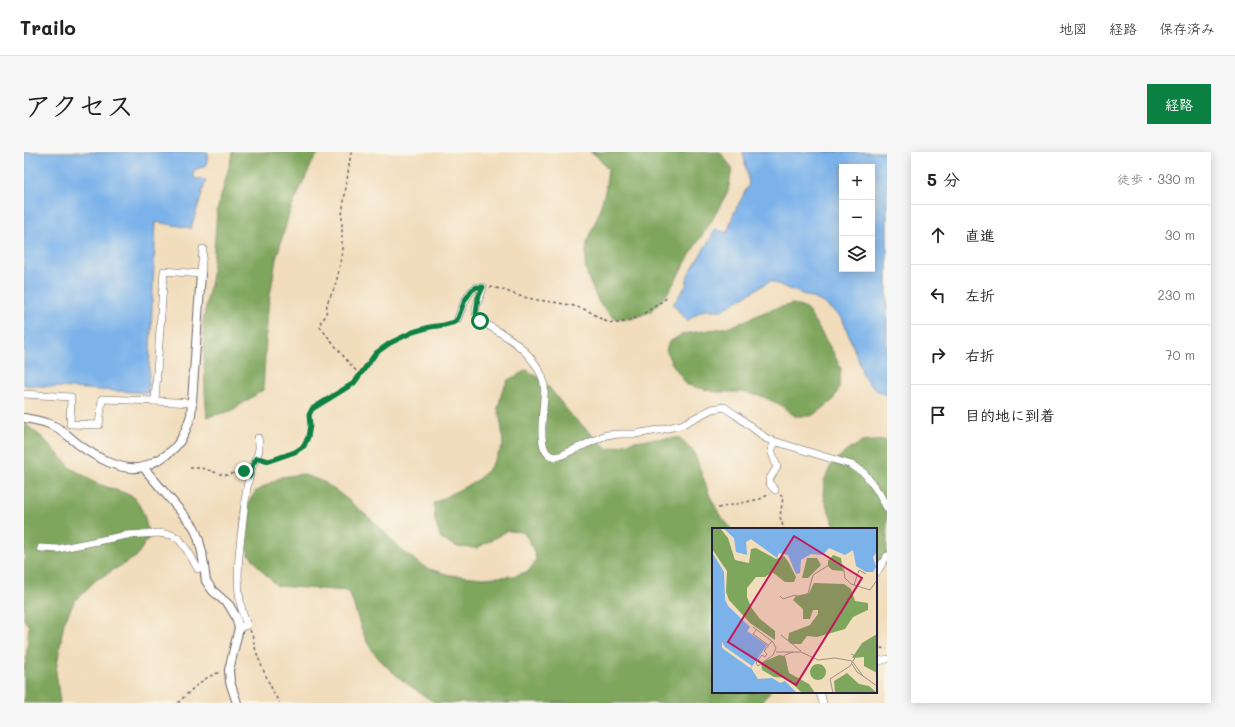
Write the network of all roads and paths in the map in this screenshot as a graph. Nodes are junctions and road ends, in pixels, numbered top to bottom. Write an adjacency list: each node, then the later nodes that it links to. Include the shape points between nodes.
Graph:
1 (351, 152): 7 (path, via 342,215 342,252 338,275 327,303 326,316 320,326)
2 (203, 249): 3 (street)
3 (201, 274): 9 (street, via 164,272); 10 (street)
4 (483, 287): 5 (path, via 493,287 541,301 573,306 614,323 635,318); 6 (street, via 472,290); 15 (street, via 476,314 480,321 522,347 541,373 544,384 542,444 549,456 560,456 606,435 635,434 681,425 720,407 724,407)
5 (668, 297)
6 (458, 318): 7 (path, via 455,322 413,332 390,343 376,353)
7 (360, 375): 16 (path, via 354,383 312,409 309,415 308,437 304,446 269,461)
8 (24, 394): 12 (street, via 71,397)
9 (155, 401): 10 (street); 12 (street, via 102,399 99,425)
10 (193, 403): 17 (street, via 181,441 167,455)
11 (24, 418): 13 (street, via 44,421)
12 (70, 424): 13 (street)
13 (65, 432): 17 (street, via 100,459 124,467)
14 (258, 438): 16 (street)
15 (776, 443): 20 (street, via 772,450 777,467 769,480); 22 (street, via 852,466 865,474)
16 (257, 458): 19 (street)
17 (143, 467): 26 (street, via 194,527)
18 (190, 468): 19 (path, via 202,468 226,475 244,471)
19 (250, 476): 28 (street, via 239,554 239,596)
20 (775, 490): 21 (path, via 760,500); 23 (path, via 783,497 780,517)
21 (718, 508)
22 (887, 508)
23 (784, 528)
24 (41, 548): 26 (street, via 58,549 127,535 159,533 172,535 179,540 198,569)
25 (887, 556): 27 (street)
26 (204, 568): 28 (street, via 206,581 229,605)
27 (877, 571)
28 (243, 627): 33 (street); 36 (path, via 253,636 257,654)
29 (877, 645): 30 (path)
30 (887, 649)
31 (887, 659): 32 (street)
32 (877, 662)
33 (229, 671): 34 (path, via 214,674); 35 (street)
34 (178, 703)
35 (237, 703)
36 (279, 703)

